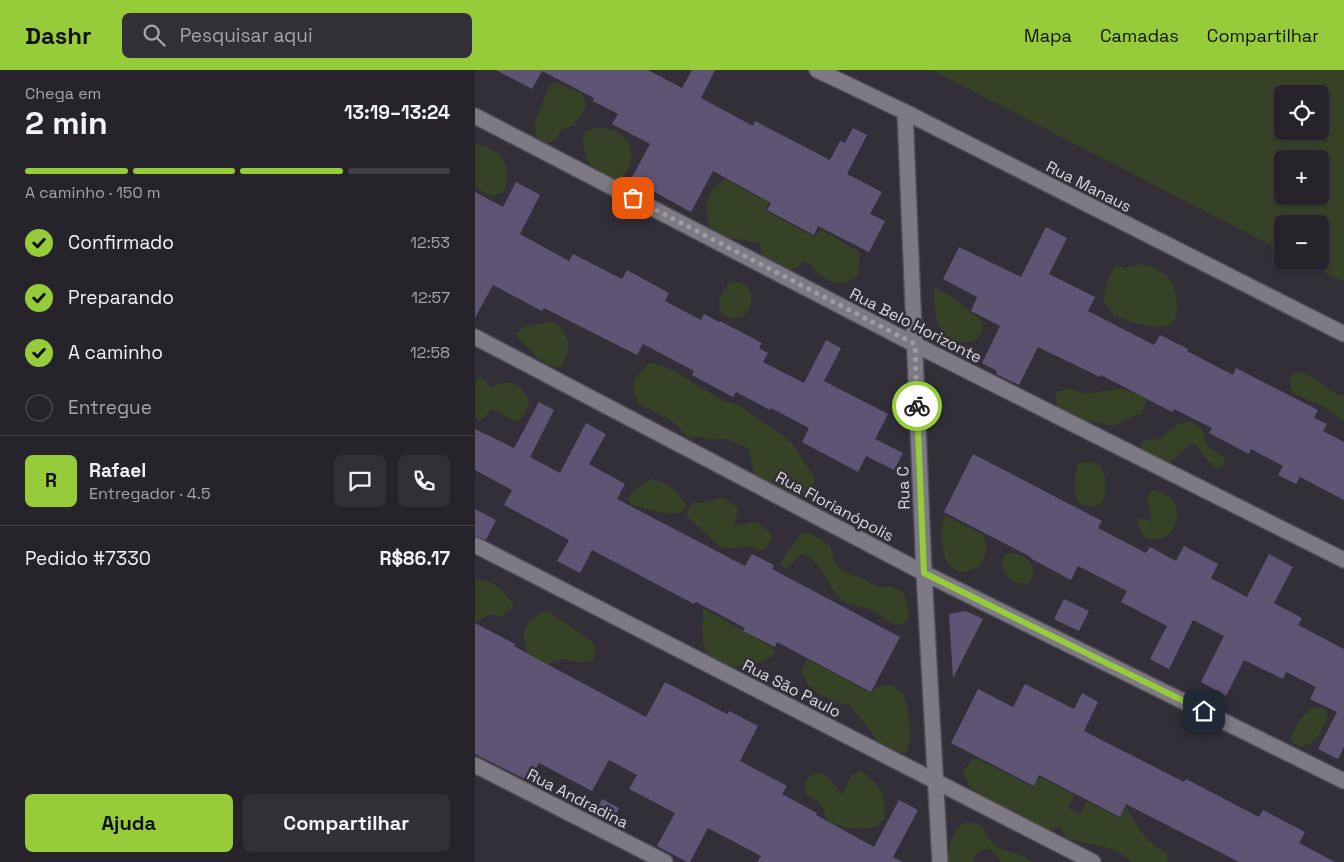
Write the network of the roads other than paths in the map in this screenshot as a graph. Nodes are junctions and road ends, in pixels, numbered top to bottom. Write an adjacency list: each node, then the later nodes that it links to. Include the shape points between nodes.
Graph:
1 (817, 70): 2 (street, Rua Manaus)
2 (905, 112): 4 (street, Rua Manaus); 6 (street, Rua C)
3 (475, 116): 6 (street, Rua Belo Horizonte)
4 (1344, 334)
5 (475, 337): 9 (street, Rua Florianópolis)
6 (915, 344): 8 (street, Rua Belo Horizonte); 9 (street, Rua C)
7 (475, 545): 12 (street, Rua São Paulo)
8 (1344, 560)
9 (924, 573): 11 (street, Rua Florianópolis); 12 (street, Rua C)
10 (475, 765): 13 (street, Rua Andradina)
11 (1344, 780)
12 (937, 782): 14 (street, Rua C); 15 (street, Rua São Paulo)
13 (665, 862)
14 (940, 862)
15 (1093, 862)

